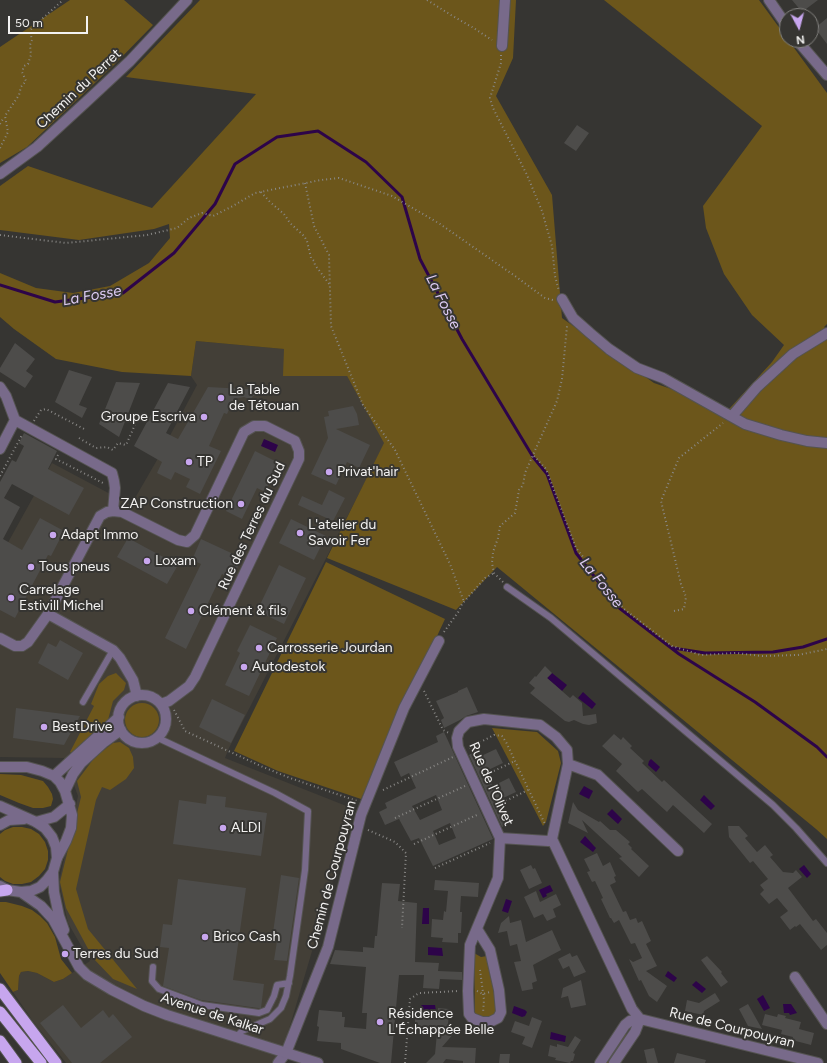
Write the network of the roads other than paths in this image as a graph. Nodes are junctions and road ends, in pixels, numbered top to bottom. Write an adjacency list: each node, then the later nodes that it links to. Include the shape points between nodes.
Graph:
1 (187, 0): 8 (street, Chemin du Perret, via 130,61 86,102 37,147)
2 (505, 0): 5 (street)
3 (769, 0): 4 (street)
4 (779, 14)
5 (502, 46)
6 (804, 48): 7 (street)
7 (826, 73)
8 (0, 174)
9 (562, 299): 12 (street, via 573,318 629,364 663,378)
10 (827, 333): 12 (street, via 792,354 756,387)
11 (0, 387): 13 (street)
12 (732, 416): 14 (street, via 745,424 781,435)
13 (15, 420): 15 (street); 16 (street, via 27,430 112,473 115,488)
14 (827, 443)
15 (0, 449)
16 (113, 511): 18 (street, via 100,516); 24 (street, Rue des Terres du Sud, via 122,512 187,542 195,535 244,432 254,426 265,426 296,441 299,459 195,677 188,686)
17 (507, 586): 40 (lane, via 552,618 773,805)
18 (48, 614): 19 (street, via 28,642 22,646 15,646); 21 (street)
19 (0, 638)
20 (439, 640): 56 (street, Chemin de Courpouyran, via 404,708 366,804 328,948)
21 (113, 650): 22 (street, via 133,680); 23 (lane)
22 (137, 696): 24 (street, via 150,697); 25 (street, via 125,703)
23 (83, 702)
24 (165, 703): 27 (street, via 166,722)
25 (119, 717): 26 (street); 30 (street)
26 (121, 730): 27 (street, via 132,741 140,743); 31 (street, via 81,763)
27 (158, 738): 47 (lane, via 308,811 305,870)
28 (568, 764): 36 (street, Rue de l'Olivet, via 567,750 556,737 540,725 484,719 468,722 459,730 458,747); 37 (street, Rue de l'Olivet); 38 (street, via 598,775)
29 (0, 767): 30 (street, via 27,767)
30 (54, 776): 31 (street)
31 (65, 791): 32 (street)
32 (70, 804): 34 (street, via 54,817); 39 (street, via 71,828)
33 (0, 806): 34 (street)
34 (32, 821): 35 (street, via 18,819); 39 (street, via 45,828 52,837)
35 (0, 824)
36 (500, 838): 37 (street, Rue de l'Olivet, via 548,841); 44 (street, via 498,878)
37 (552, 839): 51 (street, via 632,1009)
38 (678, 851)
39 (57, 858): 41 (street)
40 (827, 863)
41 (53, 872): 43 (street, via 40,887); 48 (street, Avenue de Kalkar, via 54,892 62,925 78,956)
42 (2, 889): 43 (street)
43 (21, 892): 48 (street, Avenue de Kalkar, via 53,919 79,967)
44 (477, 929): 44 (street, via 490,950 499,990 501,1012 498,1018 490,1022 482,1022 469,1014 470,945)
45 (154, 967): 47 (lane, via 152,981 159,989 202,1005 259,1013 267,1010 277,984)
46 (795, 977): 52 (street)
47 (289, 982): 53 (lane, via 281,1008 270,1019 242,1031)
48 (101, 984): 53 (street, Avenue de Kalkar, via 167,1015)
49 (0, 989): 60 (highway)
50 (0, 1012): 59 (highway)
51 (640, 1019): 63 (street, via 624,1025); 64 (street, via 635,1032); 65 (street, Rue de Courpouyran)
52 (827, 1024)
53 (236, 1037): 56 (street, Avenue de Kalkar)
54 (0, 1041): 58 (highway)
55 (0, 1053): 57 (highway)
56 (286, 1053): 61 (street, Chemin de Courpouyran); 62 (street, Avenue de Kalkar)
57 (8, 1063)
58 (16, 1063)
59 (41, 1063)
60 (56, 1063)
61 (278, 1063)
62 (318, 1063)
63 (600, 1063)
64 (614, 1063)
65 (818, 1063)

